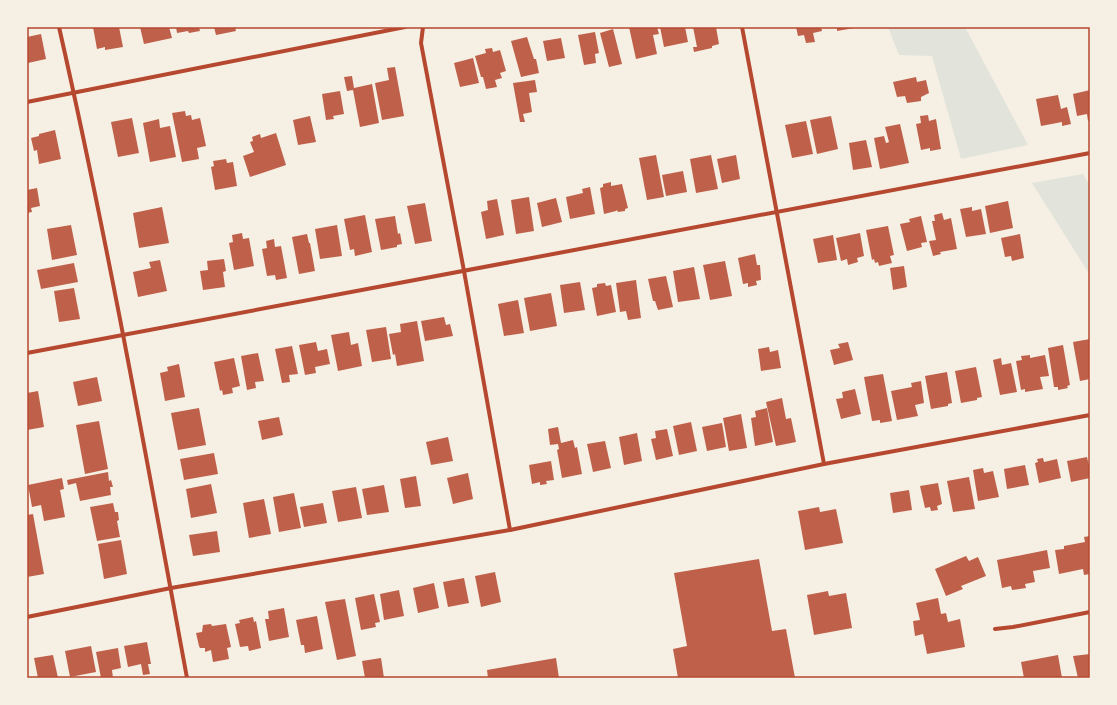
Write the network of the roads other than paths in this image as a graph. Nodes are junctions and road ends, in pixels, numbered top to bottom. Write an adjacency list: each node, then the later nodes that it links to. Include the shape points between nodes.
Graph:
1 (59, 27): 5 (street)
2 (405, 27): 5 (street)
3 (423, 27): 9 (street, via 421,46)
4 (742, 27): 8 (street)
5 (74, 92): 6 (street); 10 (street)
6 (27, 102)
7 (1090, 153): 8 (street)
8 (776, 211): 9 (street); 13 (street)
9 (464, 271): 10 (street); 14 (street)
10 (123, 335): 11 (street); 15 (street)
11 (27, 353)
12 (1090, 415): 13 (street)
13 (824, 464): 14 (street)
14 (510, 530): 15 (street)
15 (171, 588): 17 (street); 19 (street)
16 (1090, 612): 18 (street)
17 (27, 617)
18 (995, 629)
19 (187, 678)

